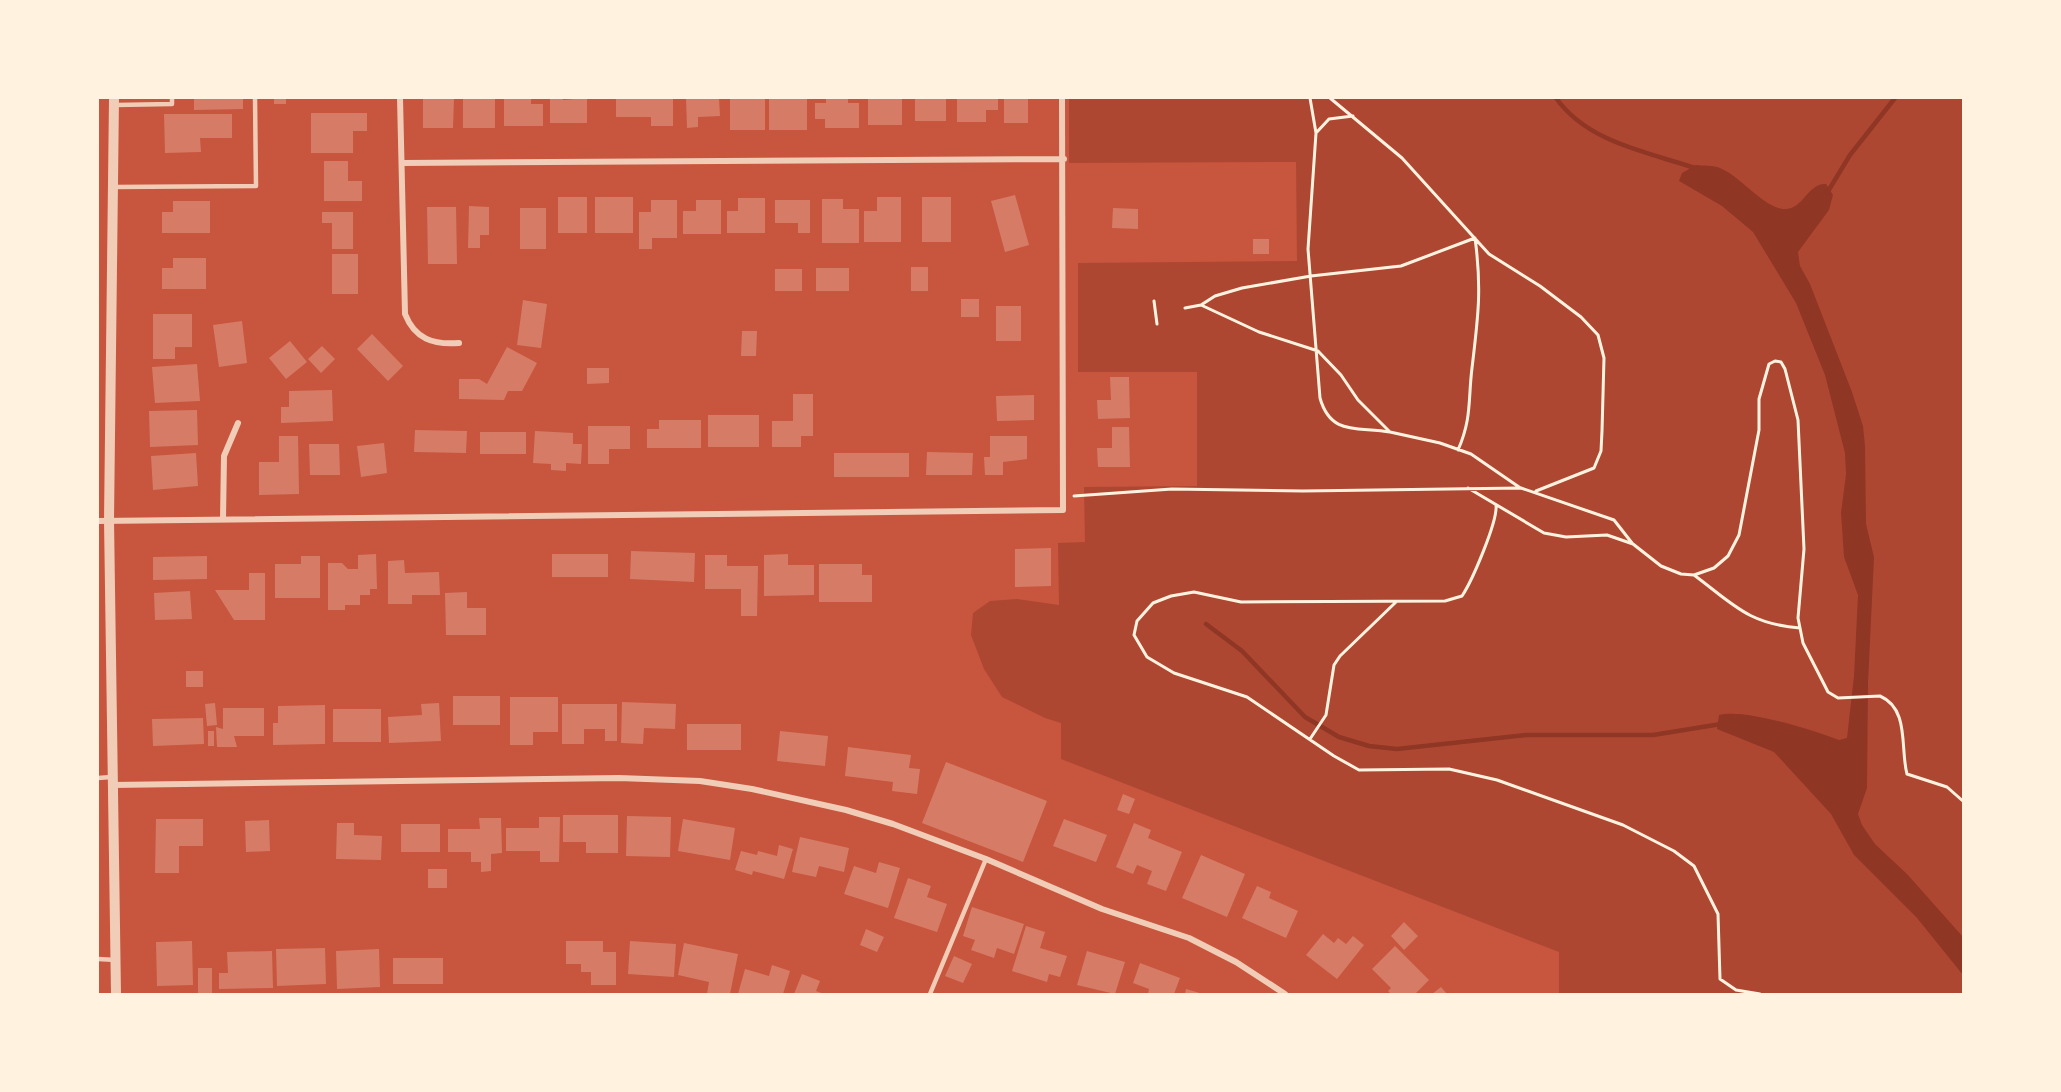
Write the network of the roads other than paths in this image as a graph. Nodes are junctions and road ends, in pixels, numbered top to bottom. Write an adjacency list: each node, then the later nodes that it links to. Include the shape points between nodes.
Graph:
1 (172, 98): 5 (lane, via 172,104)
2 (255, 98): 8 (lane, via 256,186)
3 (400, 98): 7 (street)
4 (1062, 98): 6 (street)
5 (114, 101): 8 (street)
6 (1064, 159): 7 (street); 11 (street, via 1061,306 1064,510)
7 (402, 163): 9 (street, via 405,314 410,326 427,340)
8 (114, 187): 12 (street)
9 (459, 343)
10 (238, 423): 11 (street, via 224,456)
11 (223, 519): 12 (street)
12 (103, 520): 14 (street)
13 (98, 778): 14 (lane)
14 (112, 781): 15 (street, via 700,781 846,810); 17 (street)
15 (986, 860): 19 (lane); 20 (street, via 1102,909 1189,938)
16 (98, 960): 17 (lane)
17 (116, 960): 18 (street)
18 (116, 994)
19 (930, 994)
20 (1285, 994)

